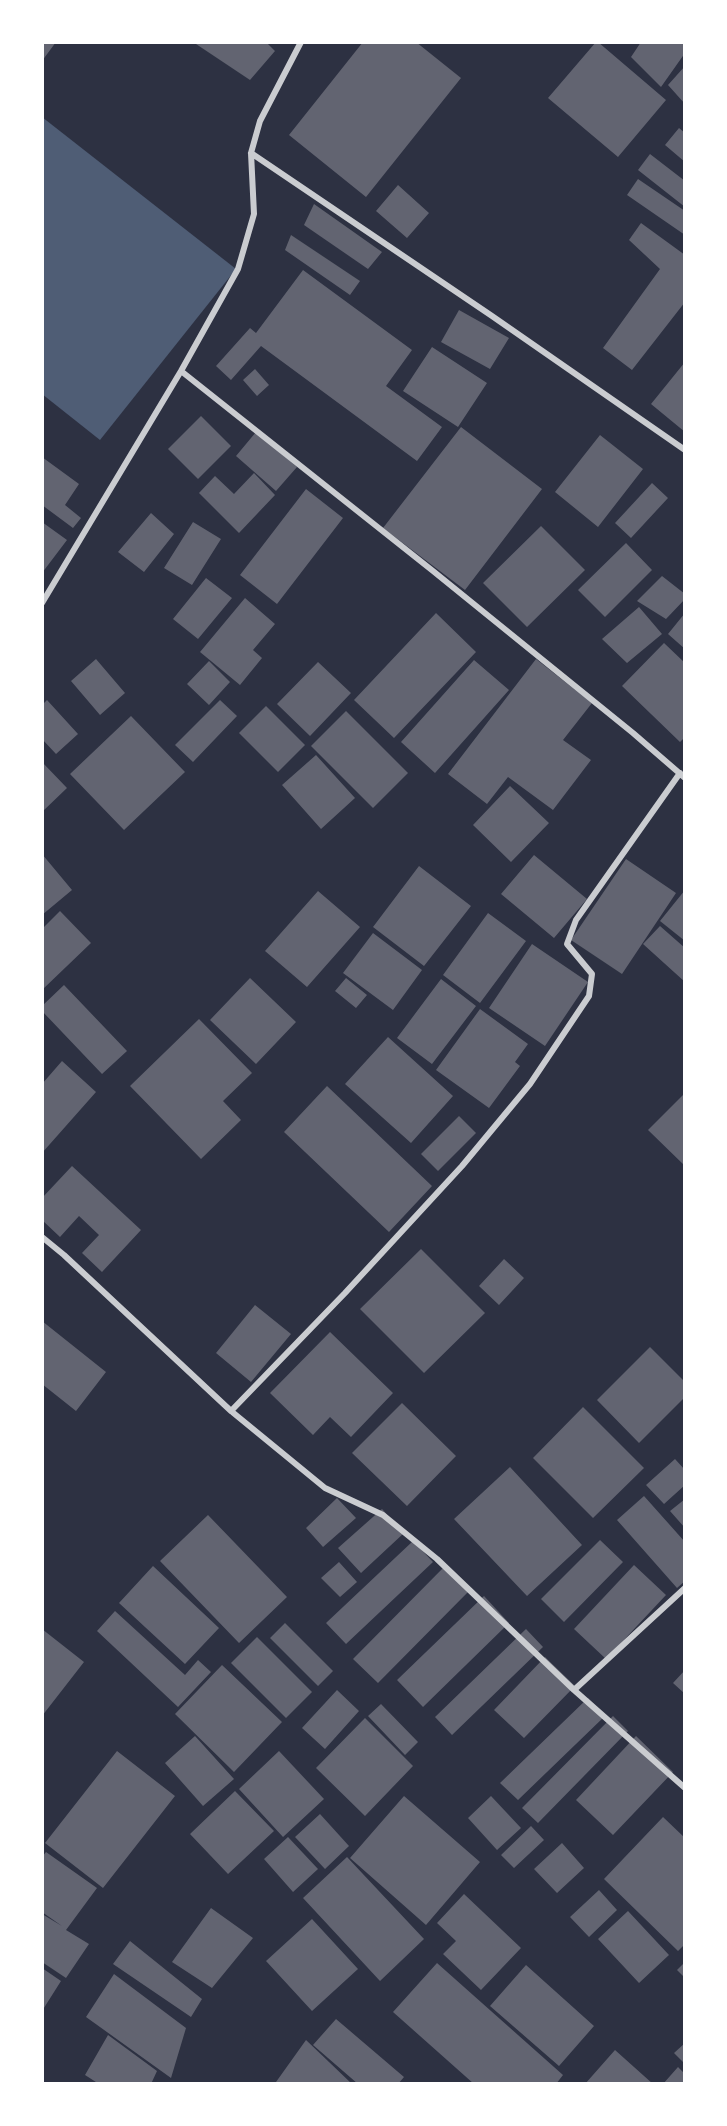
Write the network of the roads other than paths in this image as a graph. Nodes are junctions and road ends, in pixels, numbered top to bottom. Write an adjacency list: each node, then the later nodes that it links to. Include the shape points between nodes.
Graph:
1 (301, 42): 2 (street, via 260,121)
2 (251, 153): 3 (street, via 254,214 238,269); 4 (street)
3 (181, 371): 5 (street); 6 (street)
4 (685, 450)
5 (42, 603)
6 (682, 775): 8 (street, via 576,920 567,944 592,974 589,996 530,1084 416,1217)
7 (42, 1237): 8 (street)
8 (231, 1410): 10 (street, via 325,1488 383,1515 437,1559)
9 (685, 1588): 10 (street)
10 (574, 1690): 11 (street)
11 (685, 1788)

